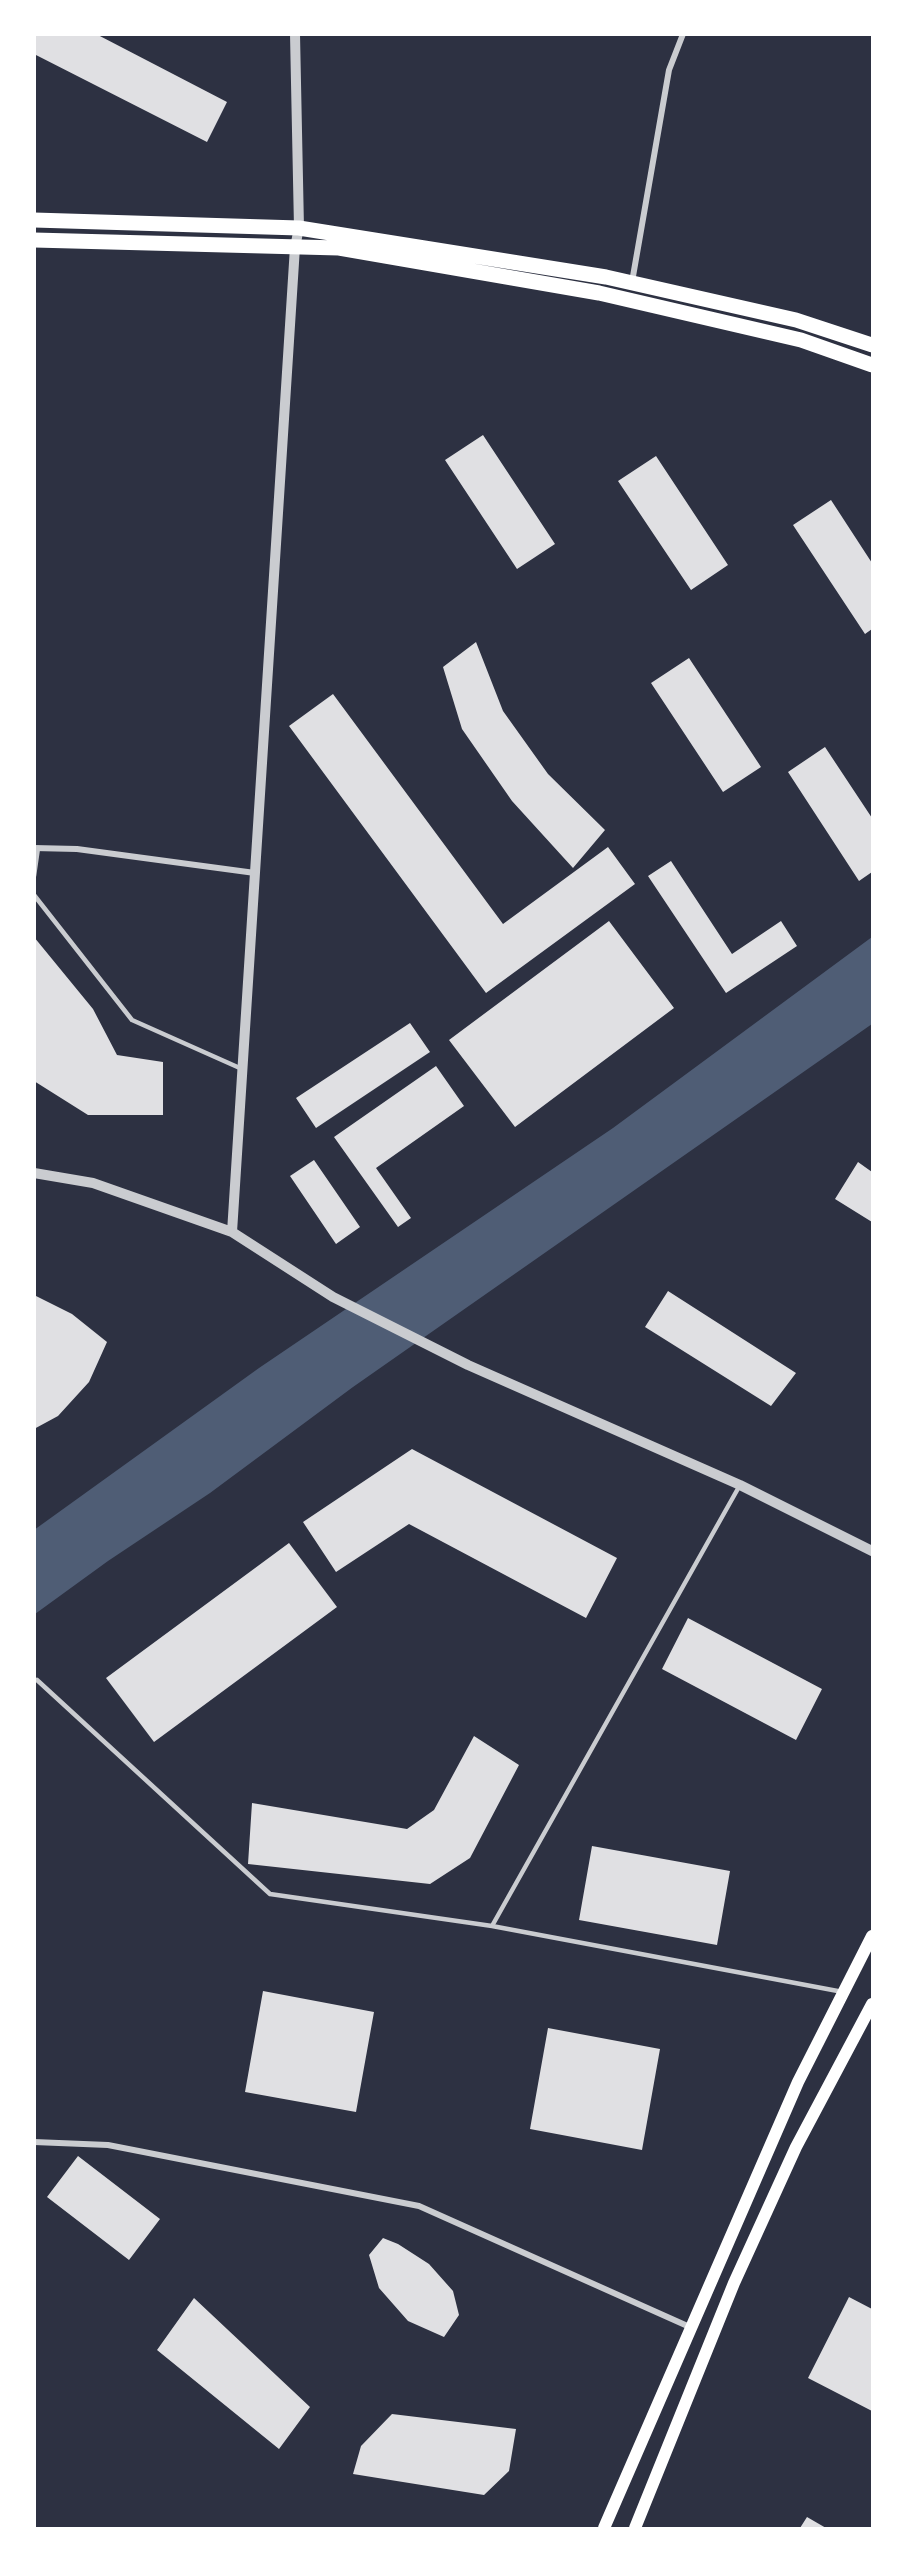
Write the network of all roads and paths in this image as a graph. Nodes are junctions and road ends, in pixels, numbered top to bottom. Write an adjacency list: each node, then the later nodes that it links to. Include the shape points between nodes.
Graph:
1 (295, 34): 4 (street)
2 (682, 34): 7 (street, via 669,70)
3 (34, 220): 4 (main road)
4 (299, 228): 6 (street); 7 (main road)
5 (34, 240): 6 (main road)
6 (295, 247): 9 (main road, via 339,249 599,293 801,340); 11 (street)
7 (632, 282): 8 (main road, via 796,320)
8 (873, 345)
9 (873, 365)
10 (36, 848): 11 (street, via 78,849); 12 (lane)
11 (255, 873): 14 (street)
12 (34, 876)
13 (34, 895): 14 (lane, via 132,1020)
14 (243, 1069): 16 (street)
15 (34, 1173): 16 (street, via 93,1183)
16 (232, 1232): 17 (street, via 333,1297 468,1365)
17 (740, 1485): 18 (street); 20 (lane)
18 (873, 1551)
19 (37, 1680): 20 (lane, via 270,1894)
20 (492, 1926): 22 (lane)
21 (873, 1936): 22 (main road)
22 (844, 1992): 25 (main road, via 798,2082)
23 (873, 2004): 27 (main road, via 796,2147 734,2283)
24 (34, 2142): 25 (street, via 108,2145 419,2206)
25 (693, 2329): 26 (main road)
26 (605, 2528)
27 (635, 2529)

